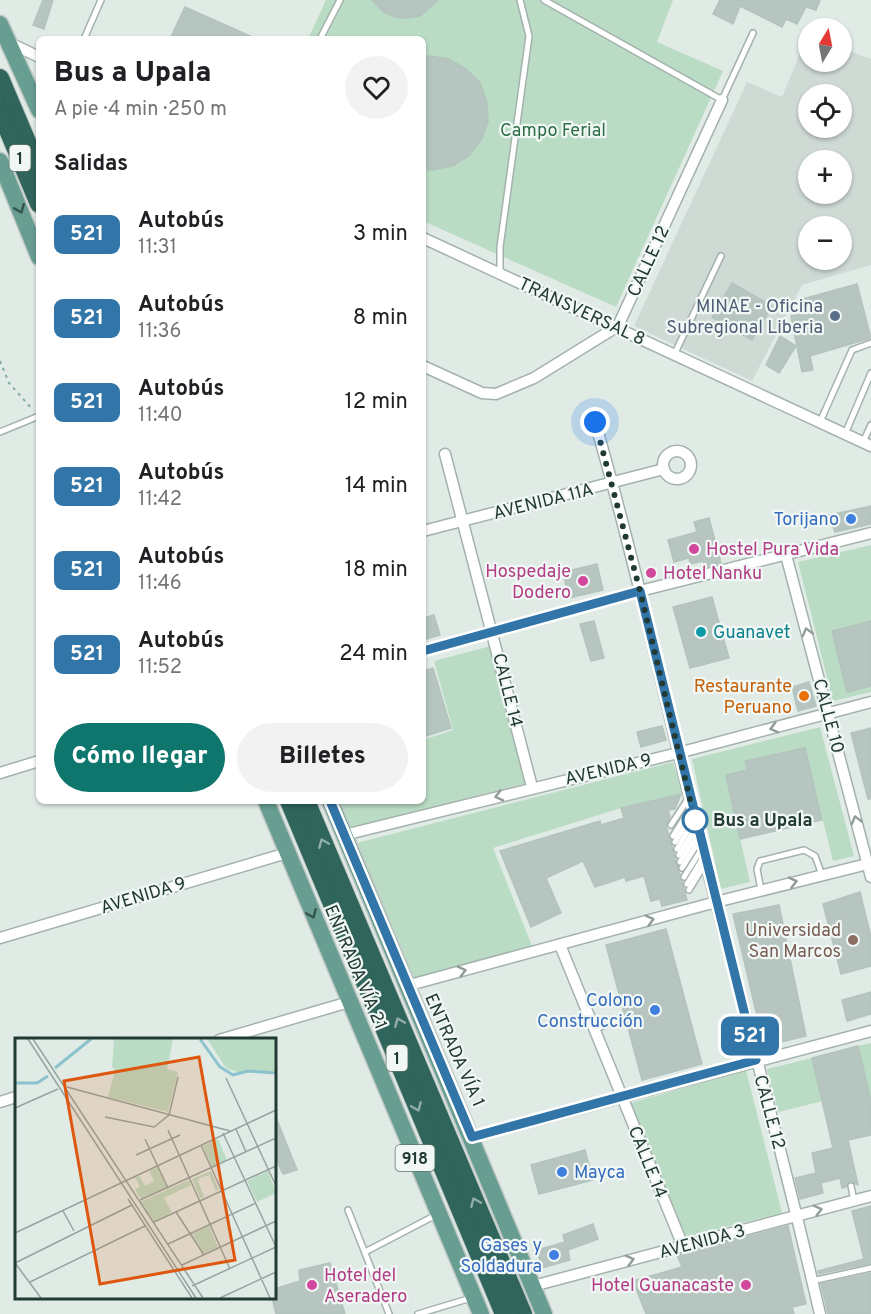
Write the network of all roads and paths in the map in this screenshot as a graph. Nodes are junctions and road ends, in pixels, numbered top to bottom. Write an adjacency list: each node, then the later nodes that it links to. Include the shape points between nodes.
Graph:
1 (101, 0): 7 (lane)
2 (340, 0): 8 (lane)
3 (520, 0): 21 (lane, via 529,36 500,247)
4 (543, 0): 13 (lane)
5 (0, 24): 9 (main road)
6 (753, 33): 13 (lane)
7 (85, 36)
8 (322, 36)
9 (10, 43): 10 (street); 12 (main road)
10 (36, 56)
11 (0, 78): 16 (highway, 1)
12 (36, 91)
13 (722, 100): 22 (street, CALLE 12)
14 (0, 111): 17 (highway, 1)
15 (0, 161): 19 (main road, one-way to 19)
16 (36, 163)
17 (36, 197)
18 (426, 239): 21 (street, TRANSVERSAL 8)
19 (36, 250)
20 (721, 256): 24 (lane)
21 (500, 273): 22 (street, TRANSVERSAL 8)
22 (618, 326): 24 (street, TRANSVERSAL 8); 26 (street, via 534,378 496,394 482,393)
23 (871, 343): 31 (lane, via 852,350)
24 (675, 354): 31 (street, TRANSVERSAL 8)
25 (0, 361): 28 (path, via 9,384)
26 (426, 367)
27 (871, 373): 34 (lane)
28 (36, 413)
29 (36, 417): 33 (lane)
30 (595, 422): 38 (street, CALLE 12)
31 (820, 422): 34 (street, TRANSVERSAL 8)
32 (871, 425): 35 (lane)
33 (0, 432)
34 (845, 434): 35 (street, TRANSVERSAL 8)
35 (867, 444)
36 (444, 454): 39 (street, CALLE 14)
37 (664, 469): 38 (street, AVENIDA 11A)
38 (613, 483): 39 (street, AVENIDA 11A); 43 (street, CALLE 12)
39 (462, 522): 40 (street, AVENIDA 11A); 44 (street, CALLE 14)
40 (426, 530)
41 (871, 533): 42 (street)
42 (786, 555): 43 (street); 47 (street, CALLE 10, one-way to 42)
43 (640, 591): 44 (street); 48 (street, CALLE 12)
44 (492, 632): 45 (street); 51 (street, CALLE 14)
45 (426, 650)
46 (871, 702): 47 (street, AVENIDA 9)
47 (829, 713): 48 (street, AVENIDA 9, one-way to 48); 60 (street, CALLE 10, one-way to 47)
48 (678, 753): 51 (street, AVENIDA 9); 56 (street, CALLE 12)
49 (36, 762): 50 (street)
50 (0, 773)
51 (532, 787): 57 (street, AVENIDA 9, one-way to 57)
52 (267, 804): 59 (main road, ENTRADA VÍA 21)
53 (290, 804): 98 (highway, 1, one-way to 98)
54 (307, 804): 99 (highway, 1, one-way to 54)
55 (331, 804): 57 (main road, ENTRADA VÍA 1)
56 (697, 828): 58 (lane); 58 (lane); 58 (lane); 61 (lane); 63 (lane); 65 (lane); 67 (street, CALLE 12)
57 (344, 835): 70 (main road, ENTRADA VÍA 1)
58 (674, 839)
59 (287, 853): 68 (street, AVENIDA 9); 71 (main road, ENTRADA VÍA 21, one-way to 71)
60 (869, 864): 62 (street); 64 (street, CALLE 10)
61 (681, 865)
62 (822, 875): 66 (street, one-way to 62); 66 (lane, via 814,856 804,850 760,861 757,869)
63 (684, 877)
64 (871, 877)
65 (688, 887)
66 (761, 890): 67 (street)
67 (716, 902): 69 (street, one-way to 67); 78 (street, CALLE 12)
68 (0, 938)
69 (560, 945): 70 (street, one-way to 69); 73 (street, CALLE 14)
70 (406, 986): 82 (main road, ENTRADA VÍA 1)
71 (349, 1002): 75 (street); 87 (main road, ENTRADA VÍA 21 / 918)
72 (616, 1020): 73 (lane)
73 (594, 1030): 80 (street, CALLE 14)
74 (871, 1031): 76 (street)
75 (226, 1038)
76 (820, 1044): 77 (lane); 78 (street)
77 (822, 1056)
78 (756, 1060): 80 (street); 88 (street, CALLE 12)
79 (15, 1097): 81 (street)
80 (621, 1097): 82 (street); 89 (street, CALLE 14)
81 (0, 1102)
82 (472, 1137): 93 (main road, ENTRADA VÍA 1)
83 (851, 1186): 85 (lane)
84 (871, 1196): 85 (street, AVENIDA 3)
85 (855, 1201): 88 (street, AVENIDA 3, one-way to 85)
86 (348, 1210): 90 (lane)
87 (438, 1214): 90 (lane); 94 (main road, ENTRADA VÍA 21 / 918)
88 (798, 1216): 89 (street, AVENIDA 3); 92 (street, CALLE 12)
89 (683, 1246): 93 (street, AVENIDA 3, one-way to 89)
90 (365, 1252): 95 (lane)
91 (871, 1268): 92 (lane)
92 (812, 1281): 101 (street, CALLE 12)
93 (533, 1286): 100 (main road, ENTRADA VÍA 1)
94 (474, 1297): 96 (lane); 97 (main road, ENTRADA VÍA 21 / 918)
95 (389, 1314)
96 (418, 1314)
97 (481, 1314)
98 (504, 1314)
99 (523, 1314)
100 (544, 1314)
101 (820, 1314)

